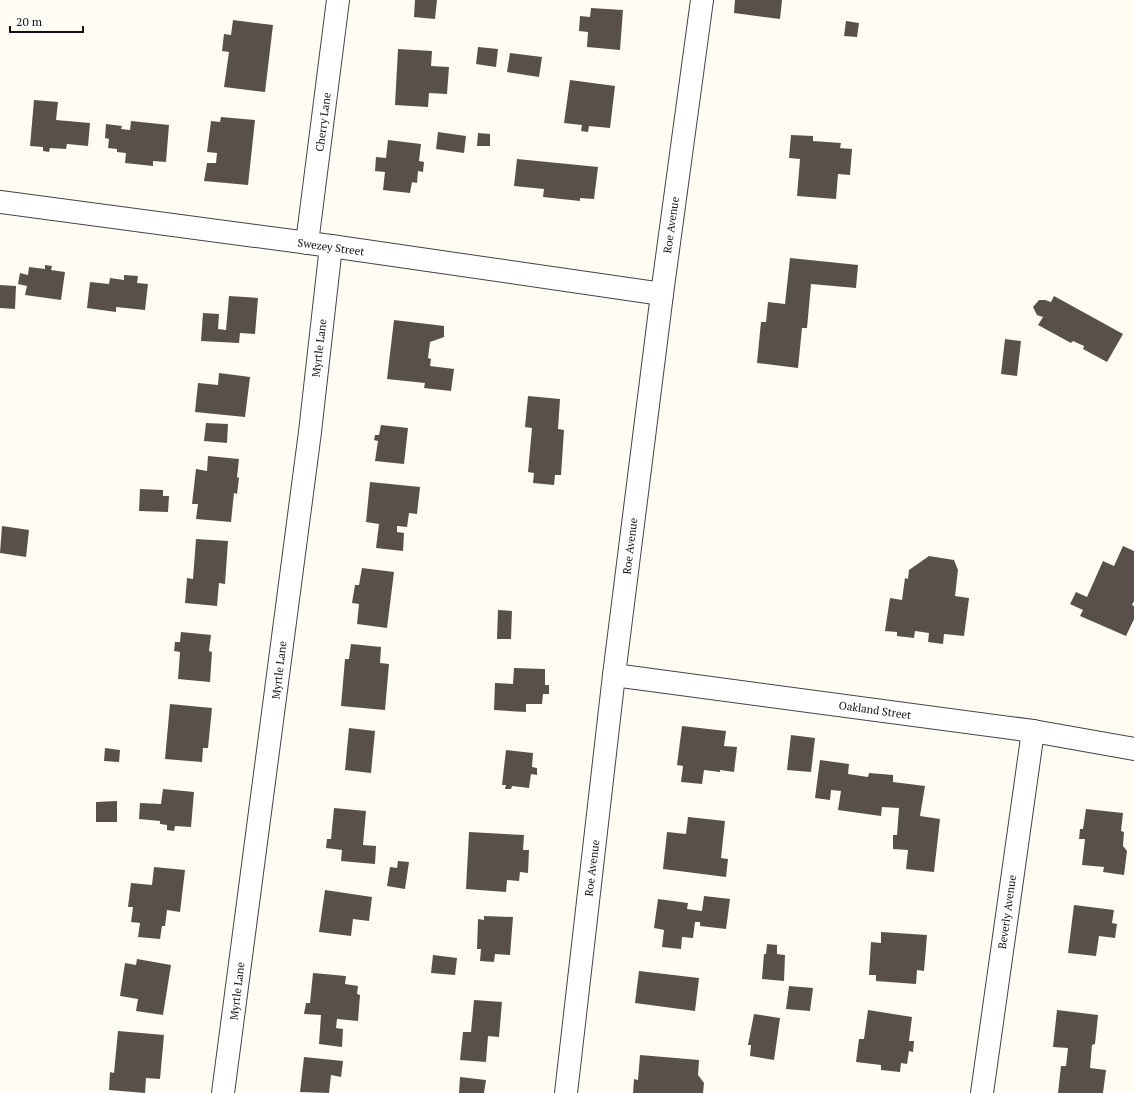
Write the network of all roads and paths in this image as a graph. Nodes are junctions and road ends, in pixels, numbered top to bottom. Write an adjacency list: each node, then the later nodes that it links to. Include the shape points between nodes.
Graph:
1 (338, 0): 4 (street, Cherry Lane)
2 (702, 0): 6 (street, Roe Avenue)
3 (0, 202): 4 (street, Swezey Street)
4 (308, 243): 5 (street, Swezey Street)
5 (331, 246): 6 (street, Swezey Street); 10 (street, Myrtle Lane, via 309,440)
6 (662, 294): 7 (street, Roe Avenue)
7 (614, 675): 8 (street, Oakland Street); 11 (street, Roe Avenue)
8 (1032, 731): 9 (street, Oakland Street); 12 (street, Beverly Avenue)
9 (1134, 749)
10 (223, 1093)
11 (566, 1093)
12 (982, 1093)

